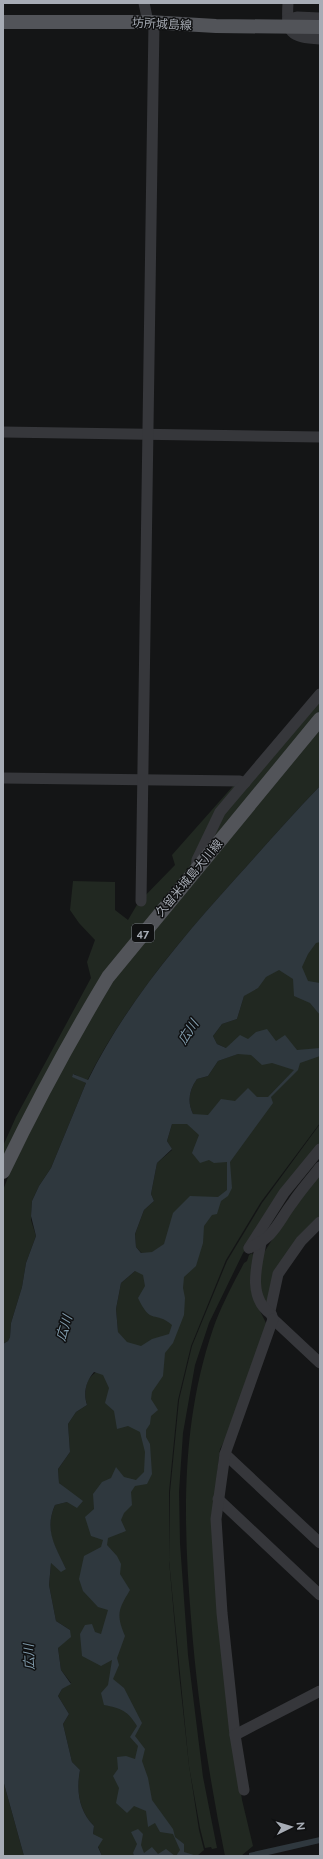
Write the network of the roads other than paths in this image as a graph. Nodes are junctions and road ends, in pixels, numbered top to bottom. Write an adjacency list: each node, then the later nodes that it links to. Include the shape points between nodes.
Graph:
1 (144, 3): 5 (street)
2 (288, 3): 6 (street)
3 (320, 18): 6 (street, via 297,17)
4 (3, 22): 5 (main road, 坊所城島線)
5 (151, 22): 6 (main road, 坊所城島線, via 209,26); 10 (street)
6 (289, 23): 7 (main road, 坊所城島線); 8 (street, via 294,35 300,38)
7 (314, 27)
8 (320, 38)
9 (3, 432): 10 (street)
10 (148, 434): 11 (street); 15 (street)
11 (320, 437)
12 (320, 694): 16 (street)
13 (320, 719): 17 (main road, 久留米城島大川線 / 47)
14 (3, 778): 15 (street)
15 (143, 780): 16 (street); 18 (street)
16 (245, 783): 17 (street, via 220,812 197,860)
17 (196, 870): 21 (main road, 久留米城島大川線 / 47, via 108,977 29,1118)
18 (141, 901)
19 (320, 1150): 23 (street, via 284,1193 249,1248)
20 (320, 1167): 23 (street, via 271,1235)
21 (3, 1172)
22 (320, 1222): 24 (street, via 301,1241 278,1274 270,1311)
23 (261, 1243): 24 (street, via 256,1264 257,1295 263,1309)
24 (272, 1317): 25 (street); 26 (street)
25 (320, 1363)
26 (225, 1454): 27 (street); 28 (street)
27 (218, 1500): 29 (street); 31 (street, via 216,1519 222,1613)
28 (320, 1543)
29 (320, 1596)
30 (320, 1691): 31 (street)
31 (235, 1735): 32 (street)
32 (244, 1790)

